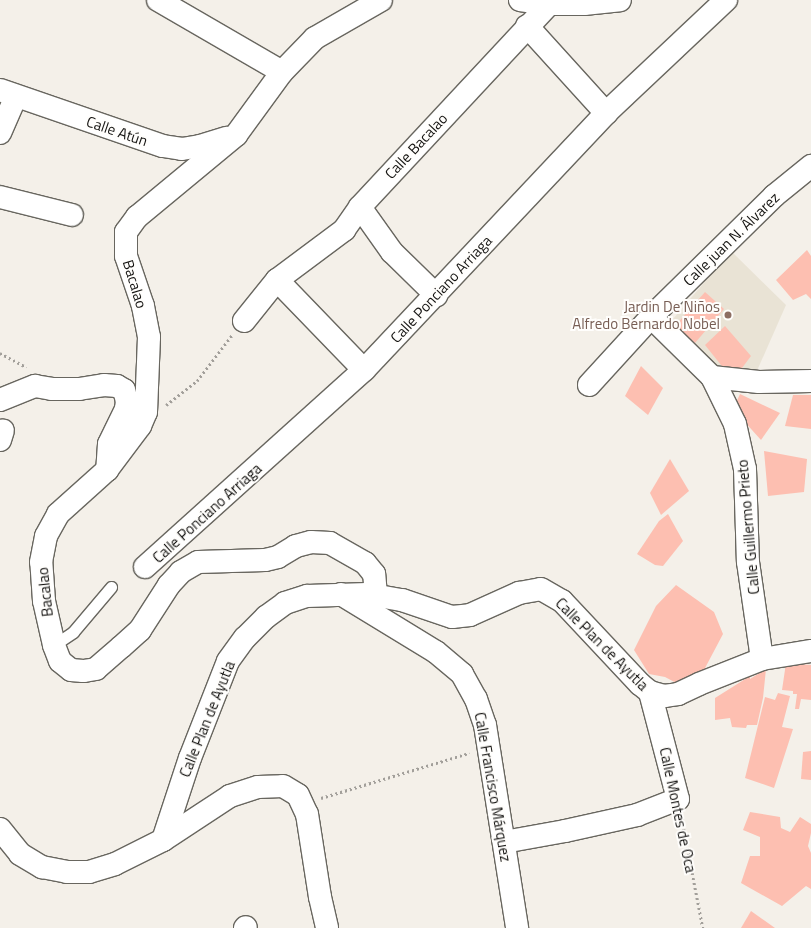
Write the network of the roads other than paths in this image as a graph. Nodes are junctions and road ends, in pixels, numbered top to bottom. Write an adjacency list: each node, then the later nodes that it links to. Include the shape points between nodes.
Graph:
1 (158, 0): 8 (street)
2 (381, 0): 8 (street, Bacalao, via 315,38)
3 (520, 0): 6 (street)
4 (620, 0): 6 (street)
5 (726, 0): 10 (street, Calle Ponciano Arriaga)
6 (549, 4): 7 (street, Calle Bacalao)
7 (527, 26): 10 (street); 15 (street, Calle Bacalao)
8 (282, 72): 12 (street, Bacalao)
9 (8, 93): 11 (street); 12 (street, Calle Atún, via 163,146 188,148)
10 (606, 113): 18 (street, Calle Ponciano Arriaga)
11 (0, 133)
12 (236, 136): 26 (street, Bacalao, via 137,217 126,232 126,256 143,306 149,338 146,412 140,426)
13 (811, 166): 19 (street, Calle juan N. Álvarez, via 774,196)
14 (0, 197): 16 (street)
15 (360, 207): 17 (street, Calle Bacalao, via 344,230); 18 (street, via 392,252)
16 (72, 214)
17 (277, 280): 20 (street, Calle Bacalao); 21 (street)
18 (436, 295): 21 (street, Calle Ponciano Arriaga)
19 (651, 317): 22 (street, Calle Guillermo Prieto); 24 (street, Calle juan N. Álvarez)
20 (244, 321)
21 (364, 370): 27 (street, Calle Ponciano Arriaga)
22 (712, 378): 23 (street, via 759,382); 33 (street, Calle Guillermo Prieto, via 736,424 745,469 748,562)
23 (811, 381)
24 (589, 385)
25 (0, 400): 26 (street, via 35,386 79,389 104,385 117,386 124,390 126,409 109,444)
26 (107, 470): 31 (street, Bacalao, via 58,514 46,536 42,562 44,601)
27 (145, 567)
28 (111, 587): 31 (lane, via 72,632)
29 (342, 594): 30 (street, Calle Plan de Ayutla); 36 (street, Calle Plan de Ayutla, via 307,596 285,604 266,617 245,638 228,661 190,758); 37 (street, Calle Francisco Márquez, via 436,652 462,674 476,699 485,726)
30 (376, 595): 31 (street, via 374,574 365,563 330,543 311,542 296,546 278,557 265,560 198,562 181,572 168,585 140,630 96,670 71,670 60,661); 34 (street, Calle Plan de Ayutla, via 402,600 452,616 470,616 519,593 541,589 562,601)
31 (54, 645)
32 (811, 651): 33 (street, Calle Plan de Ayutla)
33 (762, 659): 34 (street, Calle Plan de Ayutla, via 678,694 664,696)
34 (650, 692): 37 (street, Calle Montes de Oca, via 678,800 637,815)
35 (0, 828): 36 (street, via 20,854 42,867 67,872 89,872 115,864)
36 (163, 840): 38 (street, via 230,796 258,787 283,786 298,795 307,814)
37 (504, 842): 39 (street, Calle Francisco Márquez)
38 (327, 928)
39 (517, 928)

